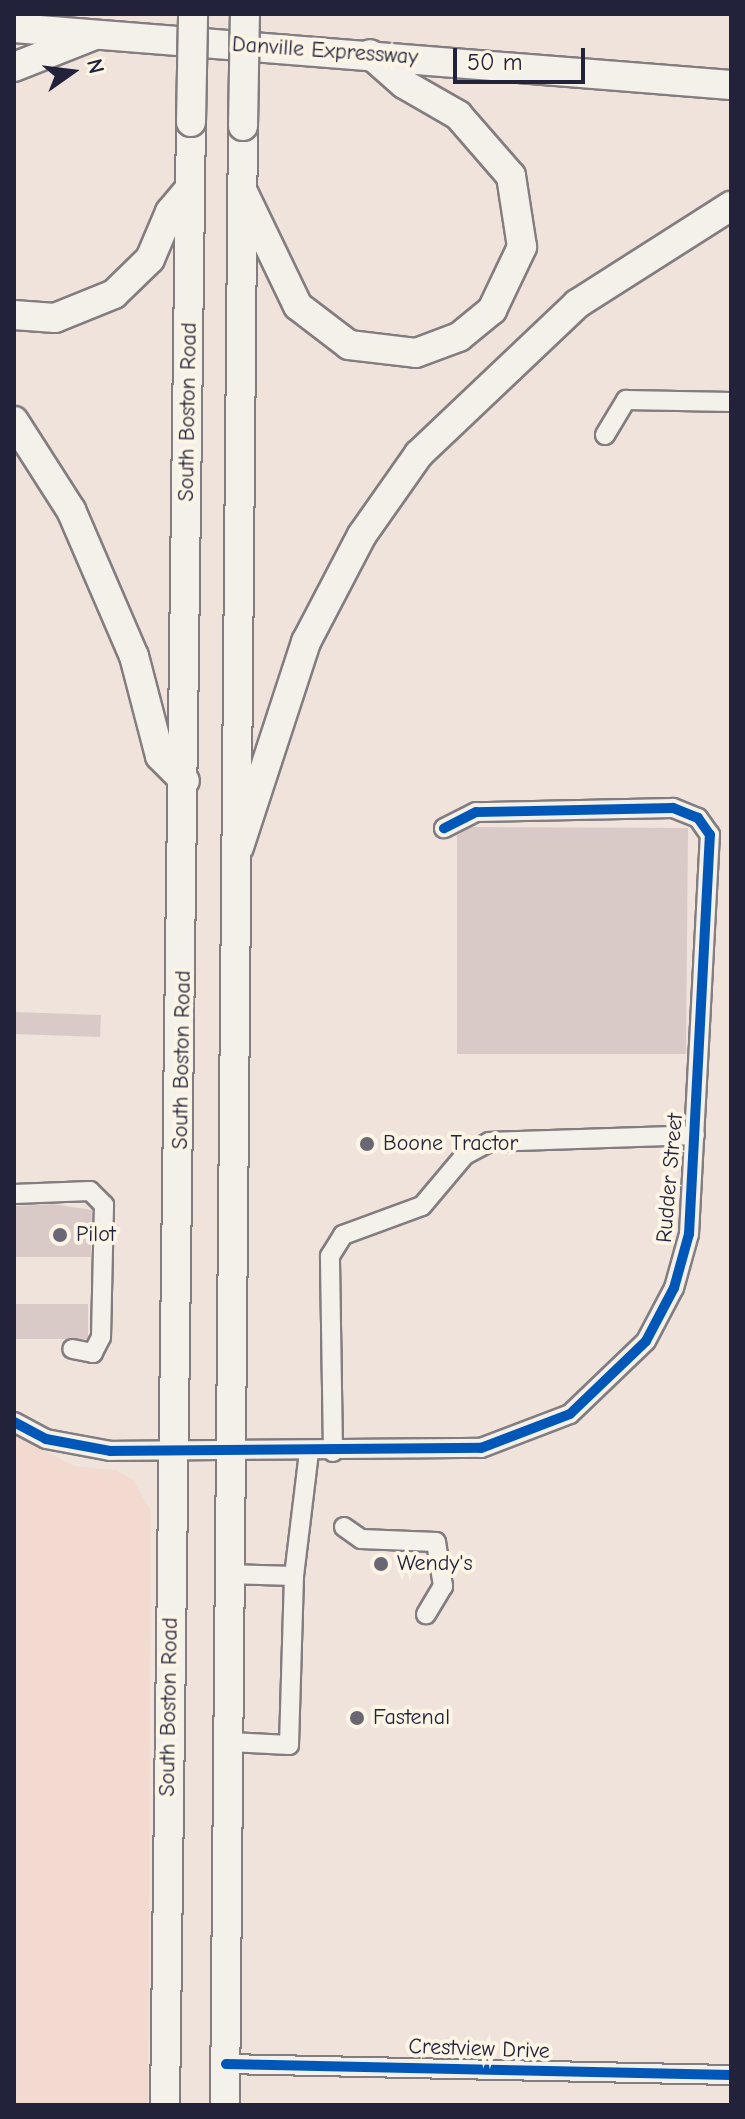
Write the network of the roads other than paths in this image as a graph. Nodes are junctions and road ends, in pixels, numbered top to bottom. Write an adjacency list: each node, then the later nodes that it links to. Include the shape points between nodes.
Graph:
1 (193, 14): 8 (highway, South Boston Road, bridge)
2 (245, 14): 9 (highway, bridge)
3 (14, 28): 4 (highway, Danville Expressway)
4 (100, 33): 5 (highway, Danville Expressway); 6 (highway)
5 (370, 54): 7 (highway, Danville Expressway); 9 (highway, via 404,84 458,115 511,176 522,247 492,310 459,337 416,353 349,345 298,306)
6 (14, 67)
7 (731, 85)
8 (190, 188): 11 (highway, via 170,212 150,259 114,294 65,316); 15 (highway, South Boston Road)
9 (243, 193): 17 (highway)
10 (731, 206): 17 (highway, via 577,304 419,454 362,535 306,642 259,801)
11 (14, 315)
12 (731, 402): 14 (street, via 626,400)
13 (14, 421): 15 (highway, via 71,510 134,656 160,756)
14 (605, 435)
15 (185, 781): 23 (highway, South Boston Road)
16 (444, 828): 18 (street, Rudder Street, via 476,812 673,808 704,825 711,845)
17 (234, 859): 22 (highway)
18 (695, 1135): 25 (street, Rudder Street, via 689,1234 674,1288 646,1341 602,1391 510,1442 433,1453); 25 (street, via 489,1142 465,1155 422,1206 343,1235 330,1256)
19 (14, 1194): 20 (street, via 24,1188 90,1191 104,1205 101,1337 93,1353)
20 (72, 1349)
21 (14, 1422): 23 (street, Rudder Street, via 78,1447)
22 (227, 1451): 23 (street, Rudder Street); 24 (street, Rudder Street); 27 (highway)
23 (176, 1452): 33 (highway, South Boston Road)
24 (309, 1452): 25 (street, Rudder Street); 28 (street)
25 (333, 1452)
26 (344, 1527): 29 (street, via 361,1539 436,1542 443,1586)
27 (226, 1574): 28 (street); 30 (highway)
28 (294, 1576): 30 (street, via 289,1745)
29 (426, 1614)
30 (230, 1742): 31 (highway)
31 (226, 2064): 32 (street, Crestview Drive); 34 (highway)
32 (731, 2075)
33 (165, 2105)
34 (225, 2105)

